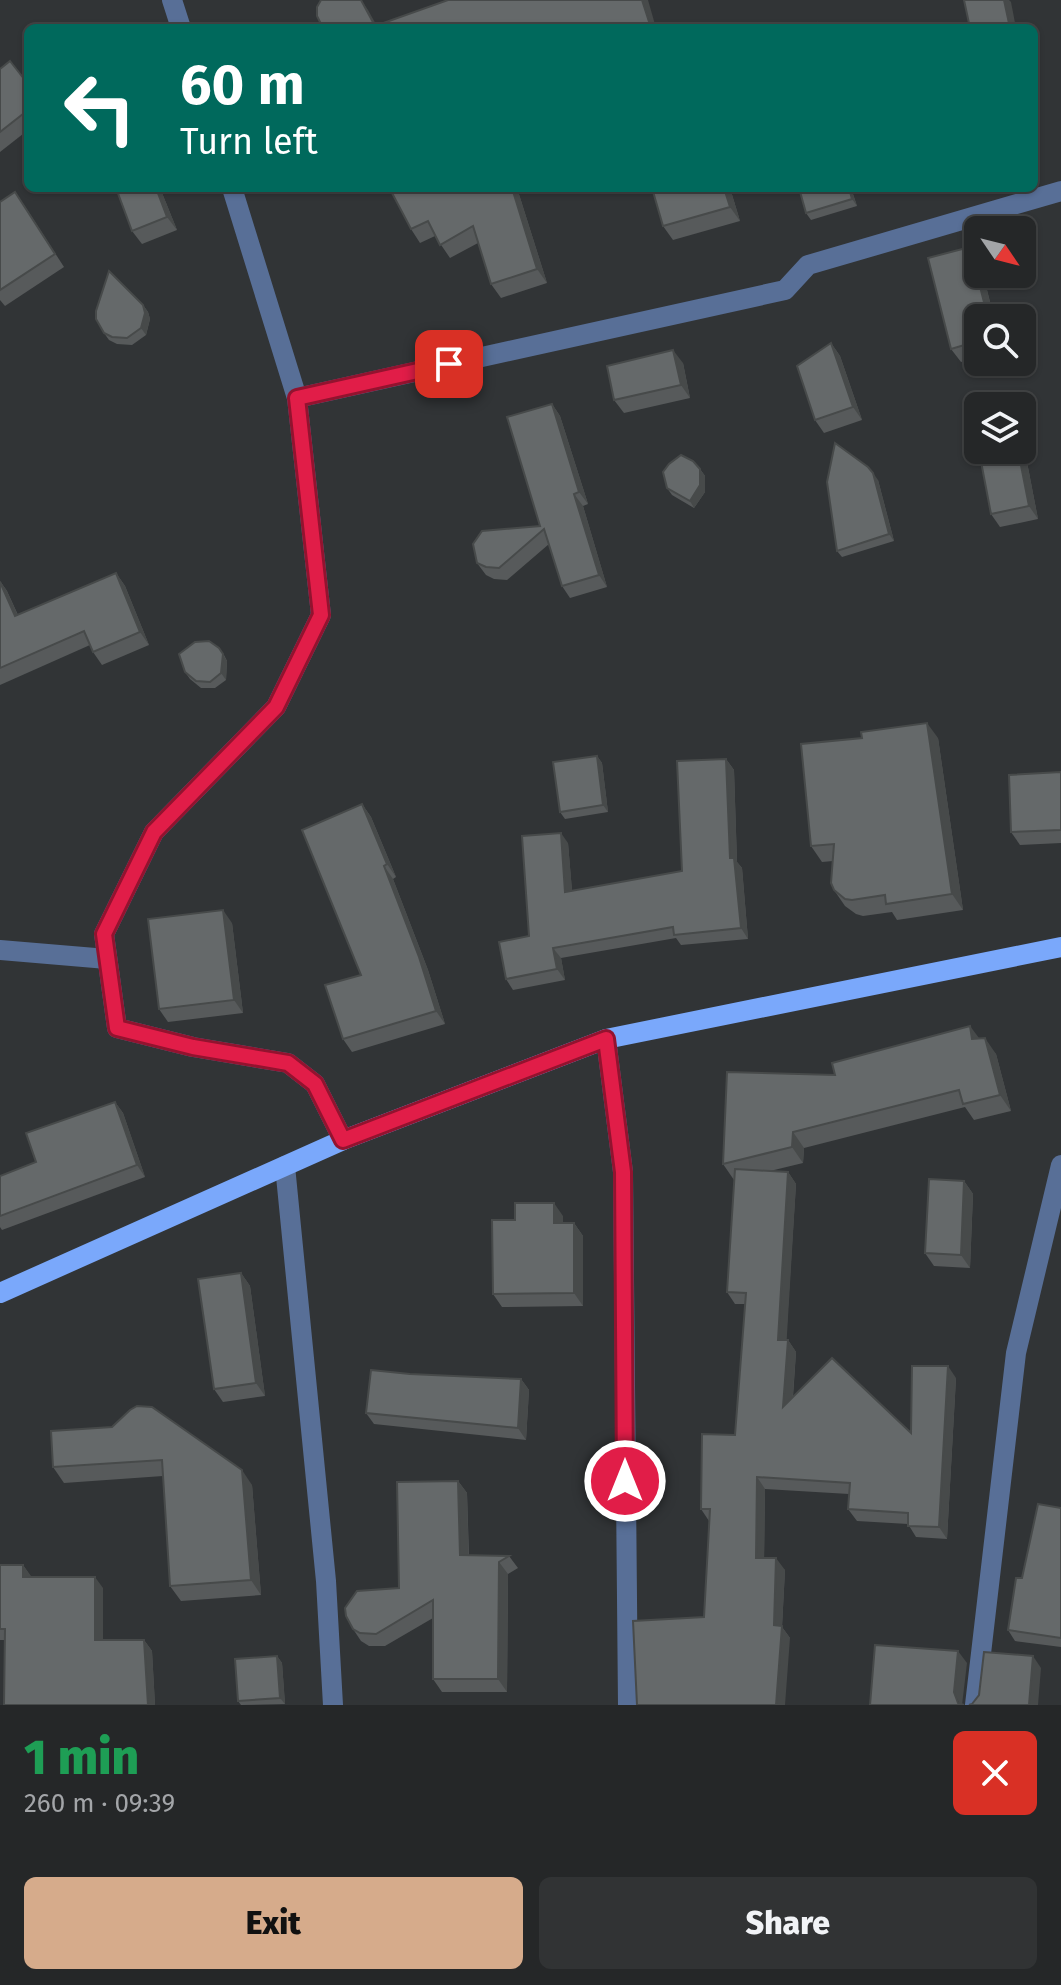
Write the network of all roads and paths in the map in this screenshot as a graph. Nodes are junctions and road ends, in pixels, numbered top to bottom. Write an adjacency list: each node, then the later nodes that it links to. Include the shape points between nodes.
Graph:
1 (172, 0): 2 (street)
2 (180, 24)
3 (1061, 191): 5 (street, via 808,265 785,290)
4 (233, 192): 5 (street)
5 (297, 398): 8 (street, via 321,615 276,707 154,832 104,934)
6 (1061, 947): 9 (main road)
7 (0, 950): 8 (street)
8 (107, 959): 10 (street, via 117,1028 288,1063 315,1084)
9 (606, 1039): 10 (main road); 15 (street, via 623,1172)
10 (343, 1140): 12 (main road)
11 (1061, 1165): 16 (street, via 1016,1353)
12 (285, 1166): 13 (main road); 14 (street, via 326,1581)
13 (0, 1293)
14 (333, 1705)
15 (628, 1705)
16 (975, 1705)

